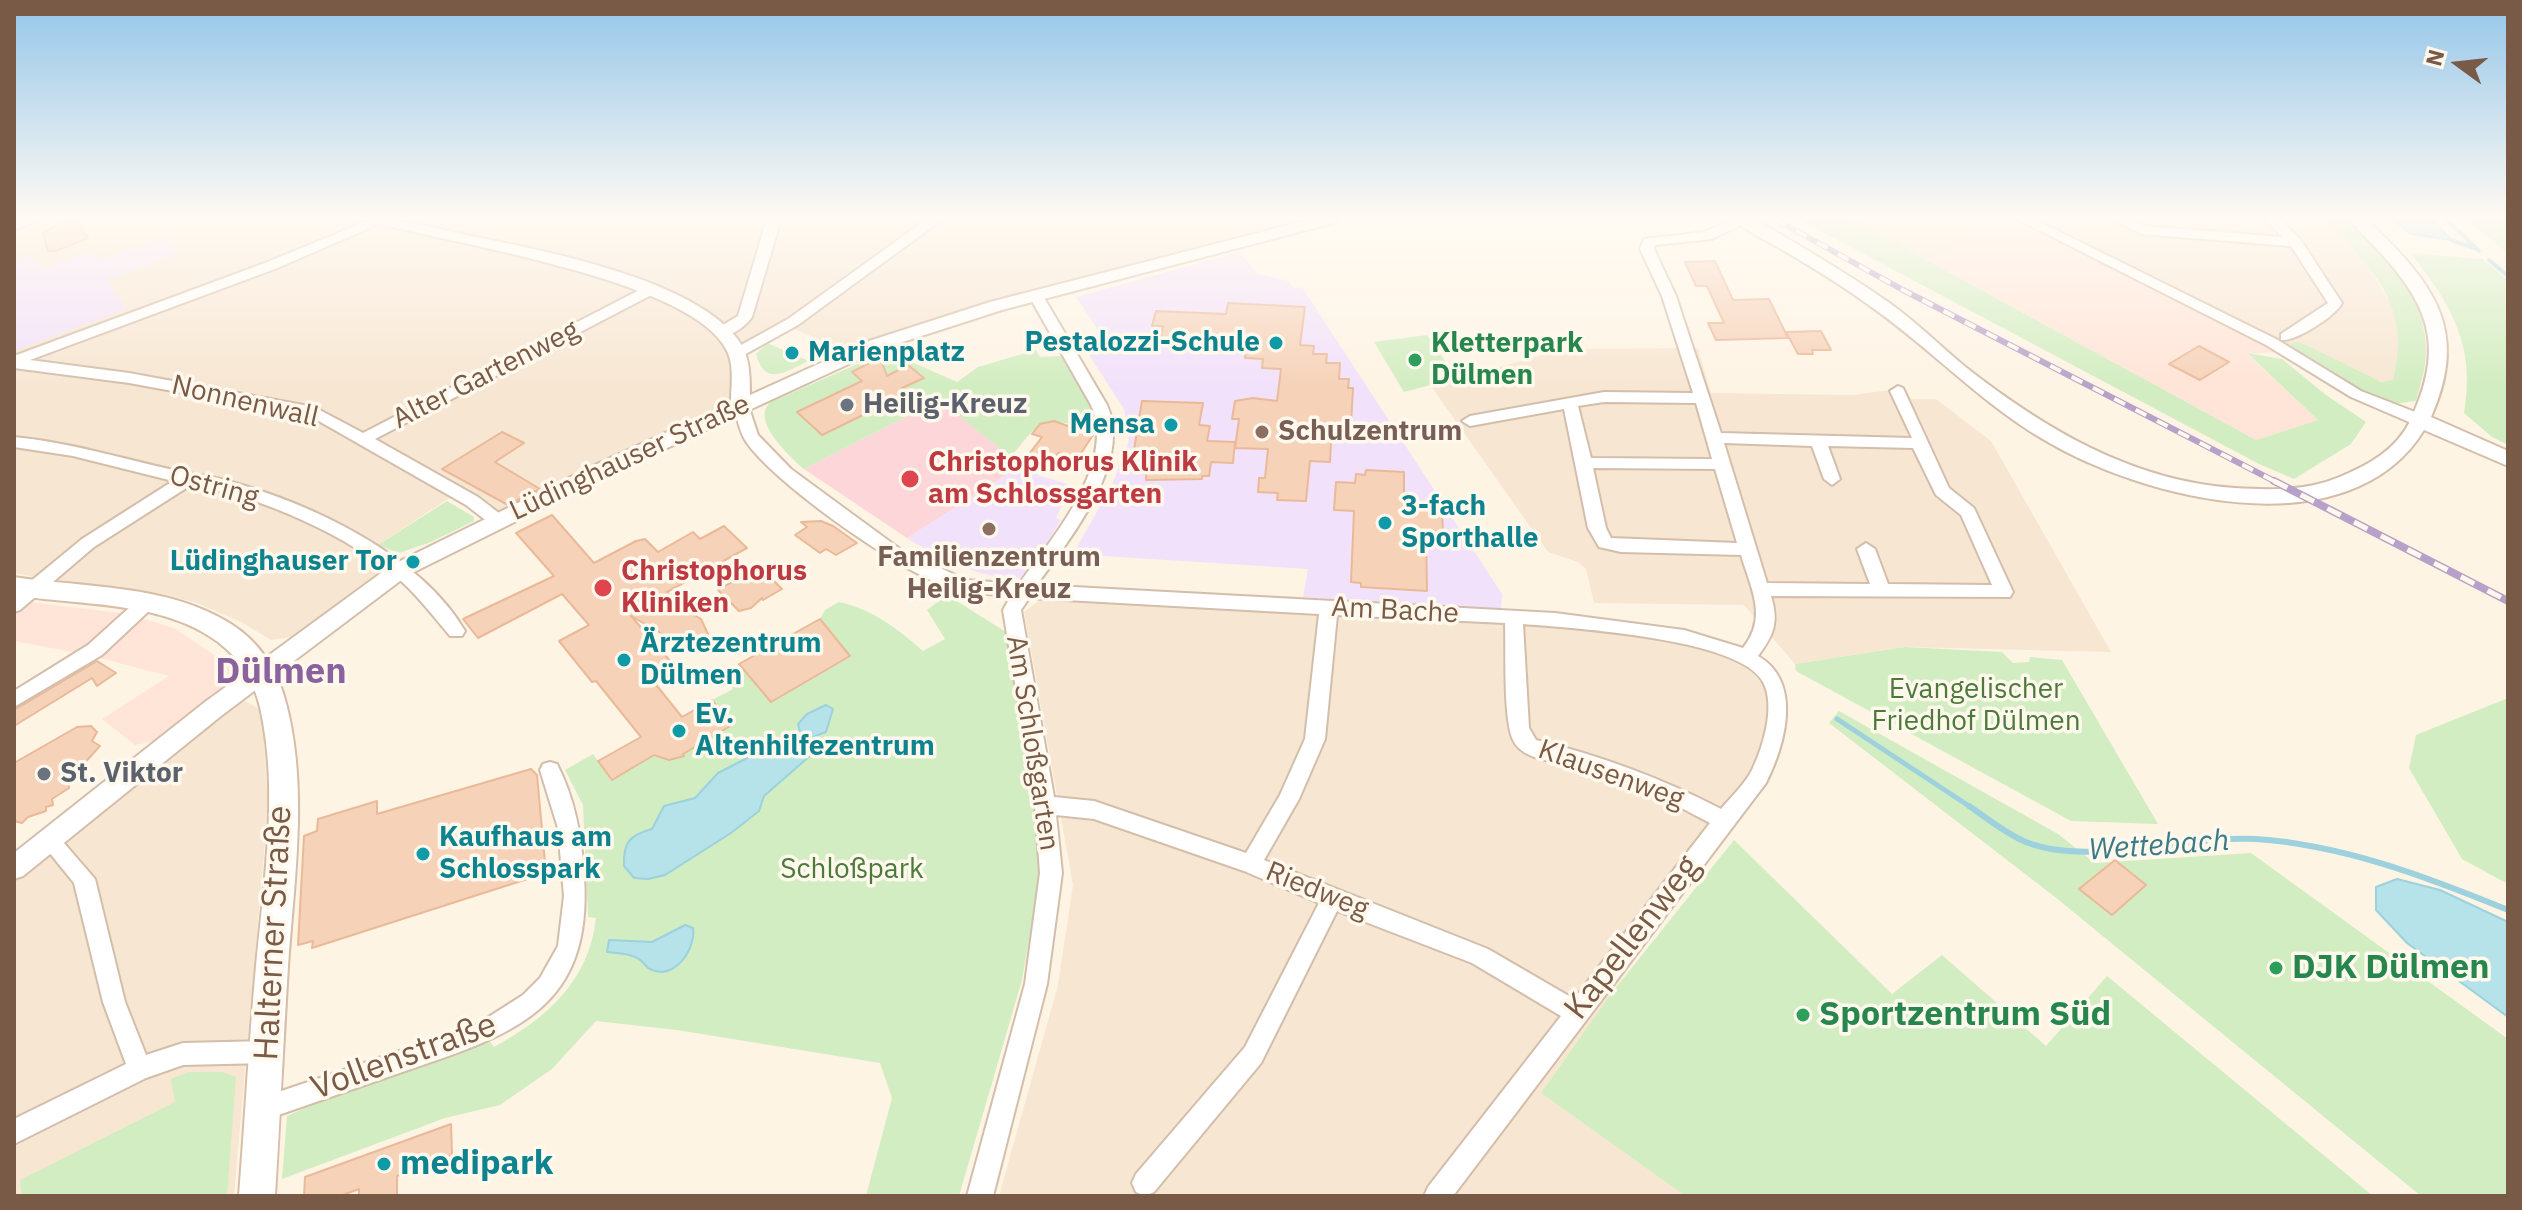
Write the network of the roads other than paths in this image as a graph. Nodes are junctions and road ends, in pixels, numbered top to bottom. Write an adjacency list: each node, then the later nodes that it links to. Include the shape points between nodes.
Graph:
1 (245, 275): 16 (street)
2 (613, 275): 11 (street)
3 (757, 275): 13 (street, via 745,317)
4 (858, 275): 15 (street, via 793,322)
5 (1115, 275): 12 (street, Lüdinghauser Straße)
6 (1659, 275): 18 (street)
7 (1835, 275): 22 (street, via 1873,299 2041,431 2143,479 2259,497 2319,492 2393,459)
8 (2137, 275): 22 (street, via 2271,342 2356,394)
9 (2317, 275): 14 (street, via 2335,303 2332,309)
10 (2408, 275): 22 (street, via 2439,337 2434,382)
11 (652, 289): 13 (street); 24 (street, Alter Gartenweg)
12 (1036, 296): 20 (street, Lüdinghauser Straße, via 885,342); 38 (street, via 1104,416 1107,441 1094,480 1046,563)
13 (721, 332): 15 (street)
14 (2286, 337)
15 (737, 353): 20 (street)
16 (14, 362): 24 (street, Nonnenwall, via 314,412)
17 (1898, 391): 27 (street)
18 (1701, 398): 19 (street, via 1604,397); 23 (street)
19 (1569, 403): 21 (street); 29 (street)
20 (741, 405): 33 (street, Lüdinghauser Straße); 38 (street, via 751,437 772,462 894,553 955,583)
21 (1470, 421)
22 (2422, 421): 28 (street)
23 (1713, 438): 25 (street); 30 (street)
24 (363, 439): 33 (street, Nonnenwall)
25 (1818, 441): 27 (street); 32 (street)
26 (14, 442): 31 (street, Ostring)
27 (1919, 443): 39 (street, via 1942,491 1968,512 2004,592)
28 (2508, 459)
29 (1584, 463): 30 (street); 34 (street, via 1605,543)
30 (1721, 464): 34 (street)
31 (188, 479): 36 (street, Ostring, via 233,487 262,499 341,535); 40 (street)
32 (1832, 479)
33 (498, 521): 36 (street, Lüdinghauser Straße)
34 (1747, 549): 37 (street)
35 (1866, 549): 39 (street)
36 (400, 570): 44 (street); 46 (street, Lüdinghauser Straße)
37 (1760, 589): 39 (street); 45 (street, via 1766,610 1764,635)
38 (1022, 591): 42 (street, Am Bache); 49 (street, Am Schloßgarten, via 1012,610)
39 (1882, 591)
40 (20, 594): 41 (main road)
41 (145, 604): 46 (main road, via 221,630); 47 (street, via 95,650)
42 (1329, 608): 43 (street, Am Bache); 52 (street, via 1315,739 1289,799)
43 (1514, 619): 45 (street, Am Bache, via 1640,629 1703,641); 50 (street, Klausenweg, via 1519,728 1530,747 1590,761 1658,786)
44 (456, 631)
45 (1754, 661): 50 (street, Kapellenweg, via 1776,688 1774,737 1759,777)
46 (261, 672): 51 (street, Lüdinghauser Straße); 56 (main road, Halterner Straße, via 274,717 283,795)
47 (14, 700)
48 (550, 770): 58 (street, Vollenstraße, via 566,806 577,919 570,950 555,977 509,1020 482,1034)
49 (1045, 805): 52 (street, Riedweg, via 1094,810); 62 (street, Am Schloßgarten, via 1051,873 1036,984)
50 (1724, 820): 55 (street, Kapellenweg)
51 (50, 841): 53 (street, Lüdinghauser Straße); 57 (street, via 84,879 114,1002)
52 (1251, 864): 54 (street, Riedweg)
53 (14, 868)
54 (1332, 899): 55 (street, Riedweg, via 1480,956); 60 (street, via 1253,1055)
55 (1575, 1012): 63 (street, Kapellenweg)
56 (267, 1052): 57 (street, via 183,1054); 58 (main road, Halterner Straße)
57 (140, 1069): 59 (street)
58 (264, 1108): 61 (main road, Halterner Straße)
59 (14, 1132)
60 (1145, 1183)
61 (257, 1196)
62 (980, 1196)
63 (1437, 1196)

